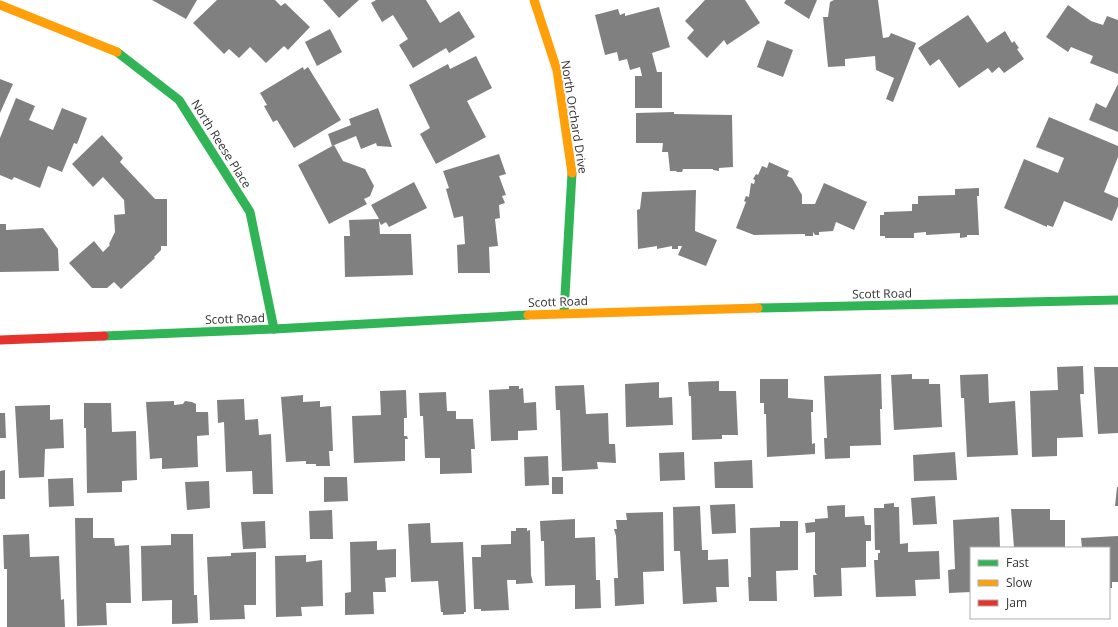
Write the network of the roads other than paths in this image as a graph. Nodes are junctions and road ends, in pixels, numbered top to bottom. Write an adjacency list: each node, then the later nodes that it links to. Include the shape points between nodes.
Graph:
1 (534, 0): 4 (street, North Orchard Drive, via 556,70 572,172)
2 (0, 5): 5 (street, North Reese Place, via 116,51 179,100 250,212)
3 (1118, 300): 4 (street, Scott Road)
4 (564, 313): 5 (street, Scott Road)
5 (274, 329): 6 (street, Scott Road)
6 (0, 340)

